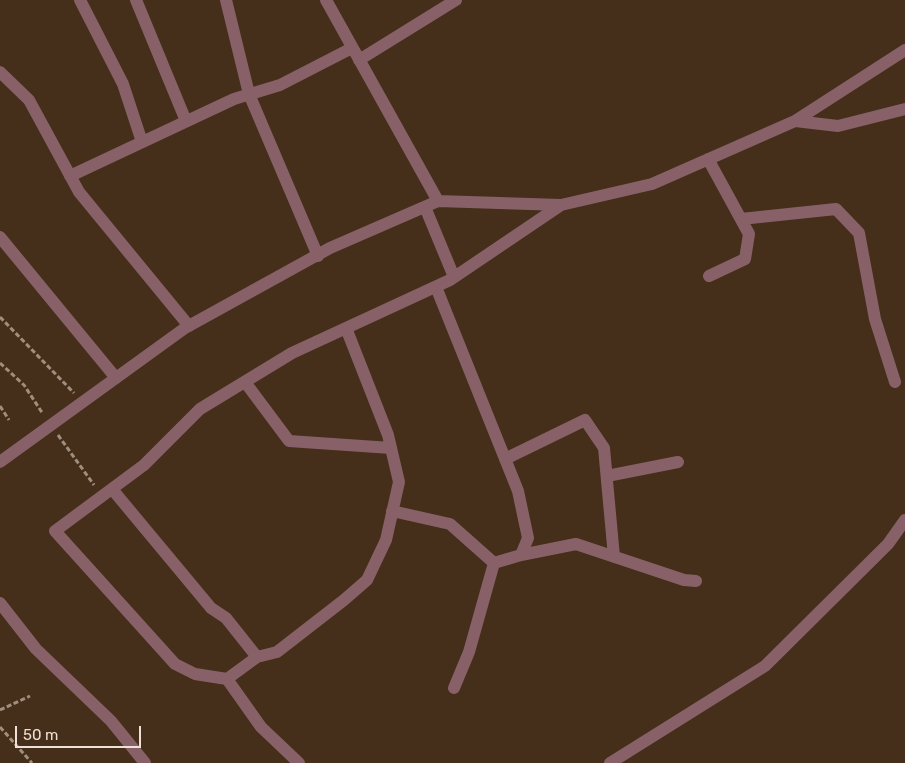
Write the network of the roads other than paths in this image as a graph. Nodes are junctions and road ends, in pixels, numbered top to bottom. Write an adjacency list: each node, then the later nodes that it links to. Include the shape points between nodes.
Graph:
1 (80, 0): 14 (street, via 123,84)
2 (136, 0): 12 (street)
3 (226, 0): 10 (street)
4 (326, 0): 6 (street)
5 (456, 0): 8 (street)
6 (352, 48): 8 (street); 10 (street, via 280,85)
7 (905, 50): 13 (street)
8 (359, 60): 17 (street)
9 (0, 72): 16 (street, via 29,100)
10 (249, 94): 12 (street); 22 (street)
11 (905, 109): 13 (street, via 838,126)
12 (186, 121): 14 (street)
13 (795, 121): 15 (street)
14 (142, 142): 16 (street)
15 (708, 159): 18 (street, via 652,184); 20 (street)
16 (70, 176): 26 (street, via 79,192)
17 (438, 201): 18 (street); 19 (street)
18 (561, 204): 24 (street)
19 (426, 206): 22 (street); 24 (street)
20 (741, 219): 23 (street, via 749,234 745,259); 30 (street, via 836,209 859,233 875,319)
21 (1, 242): 28 (street)
22 (318, 256): 26 (street)
23 (709, 276)
24 (454, 278): 25 (street)
25 (436, 287): 27 (street); 32 (street)
26 (190, 326): 28 (street)
27 (346, 328): 29 (street, via 292,353); 31 (street)
28 (116, 378): 33 (street)
29 (245, 382): 31 (street, via 289,442); 36 (street, via 200,409 144,465)
30 (895, 382)
31 (391, 448): 37 (street, via 399,482)
32 (505, 459): 35 (street, via 585,420 604,448); 39 (street, via 518,491 528,538)
33 (0, 462)
34 (678, 462): 35 (street)
35 (606, 476): 40 (street)
36 (107, 492): 44 (street, via 211,608 226,618); 45 (street, via 55,531 175,664 194,674)
37 (392, 511): 41 (street, via 450,524); 44 (street, via 386,540 367,580 277,652)
38 (905, 520): 49 (street, via 888,544 765,666)
39 (521, 555): 40 (street, via 576,544); 41 (street)
40 (614, 557): 42 (street)
41 (494, 563): 46 (street, via 469,652)
42 (696, 581)
43 (0, 603): 47 (street, via 36,649 111,721)
44 (257, 657): 45 (street)
45 (227, 679): 48 (street, via 261,727)
46 (454, 688)
47 (145, 763)
48 (298, 763)
49 (610, 763)

